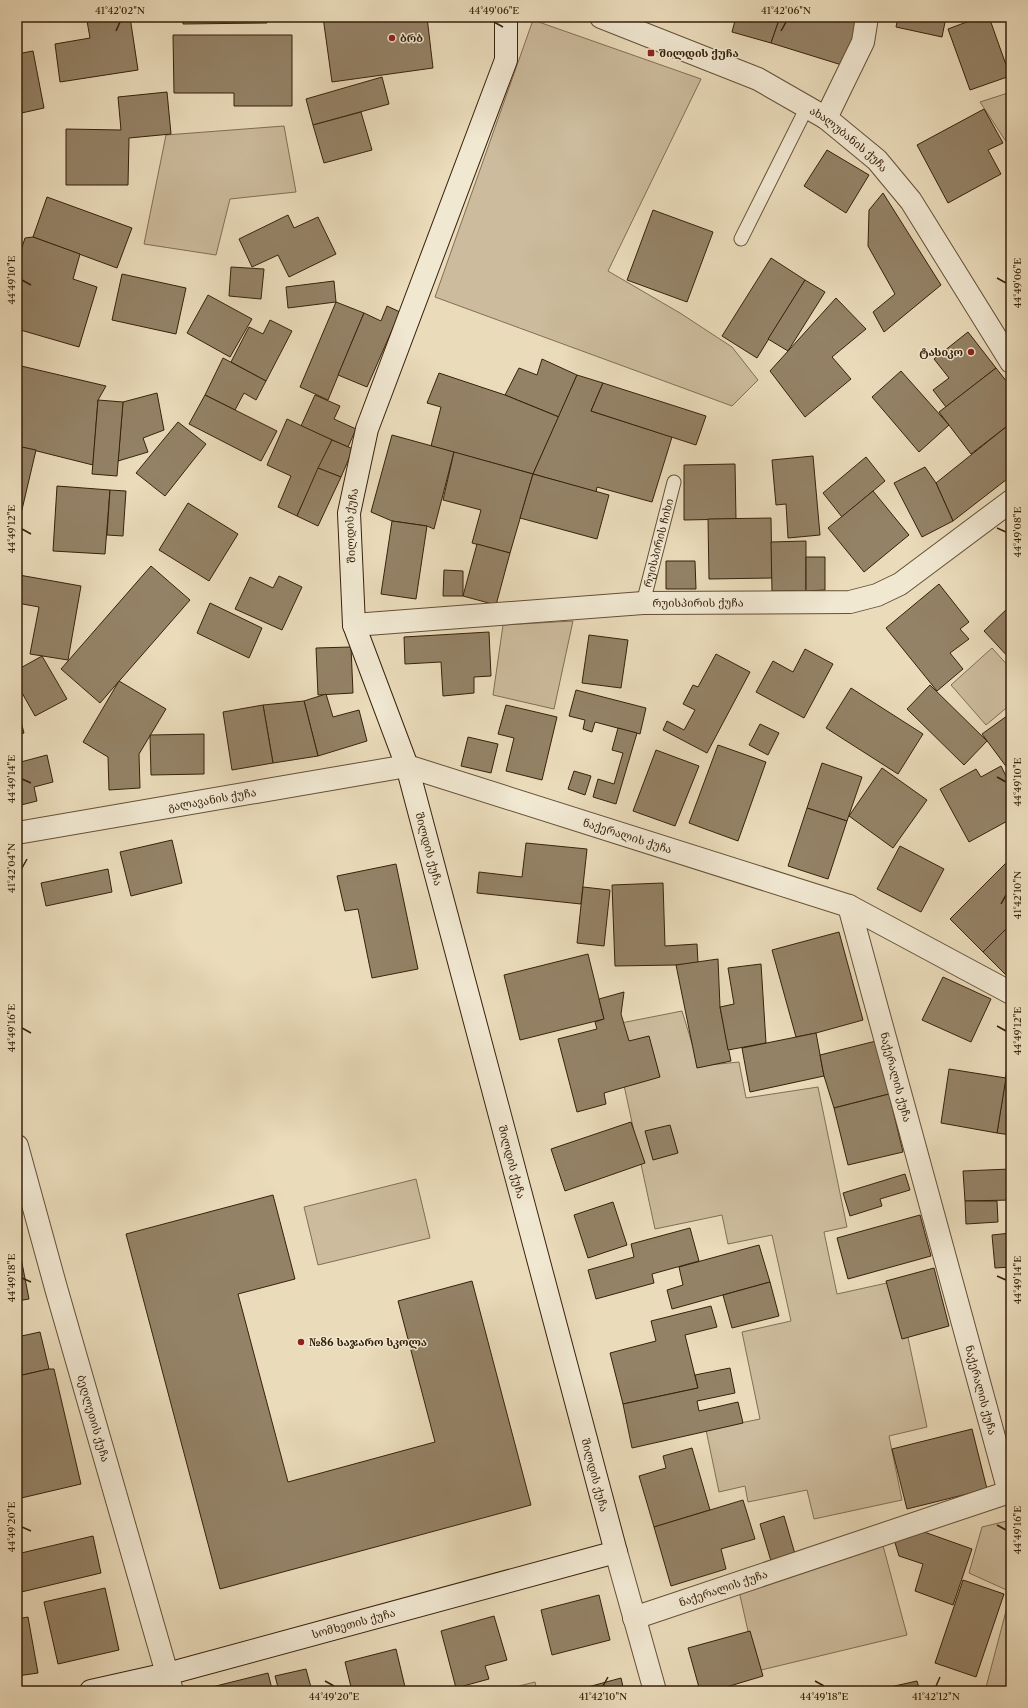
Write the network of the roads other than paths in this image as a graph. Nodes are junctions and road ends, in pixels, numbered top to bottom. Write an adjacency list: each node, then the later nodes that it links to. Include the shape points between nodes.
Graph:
1 (506, 17): 11 (street, შილდის ქუჩა, via 506,60 367,429 349,514)
2 (601, 17): 4 (street, ახალუბანის ქუჩა, via 758,79)
3 (867, 17): 5 (street, via 863,42)
4 (807, 107): 5 (street, ახალუბანის ქუჩა); 6 (lane)
5 (826, 118): 7 (street, ახალუბანის ქუჩა, via 877,160 911,201)
6 (741, 239)
7 (1011, 362)
8 (674, 482): 10 (lane, რუისპირის ჩიხი)
9 (1011, 501): 10 (street, რუისპირის ქუჩა, via 900,584 877,595 850,602)
10 (644, 603): 11 (street, რუისპირის ქუჩა)
11 (354, 625): 12 (street, შილდის ქუჩა)
12 (406, 766): 13 (street, გალავანის ქუჩა); 14 (street, ნაქერალის ქუჩა); 17 (street, შილდის ქუჩა)
13 (17, 833)
14 (849, 906): 15 (street, ნაქერალის ქუჩა); 18 (street, ნაქერალის ქუჩა, via 1009,1492)
15 (1011, 993)
16 (17, 1146): 19 (street, ბეღლეთის ქუჩა)
17 (616, 1552): 18 (street, შილდის ქუჩა); 19 (street, სომხეთის ქუჩა)
18 (634, 1618): 21 (street, შილდის ქუჩა)
19 (170, 1682): 20 (street, სომხეთის ქუჩა)
20 (91, 1691)
21 (655, 1691)

